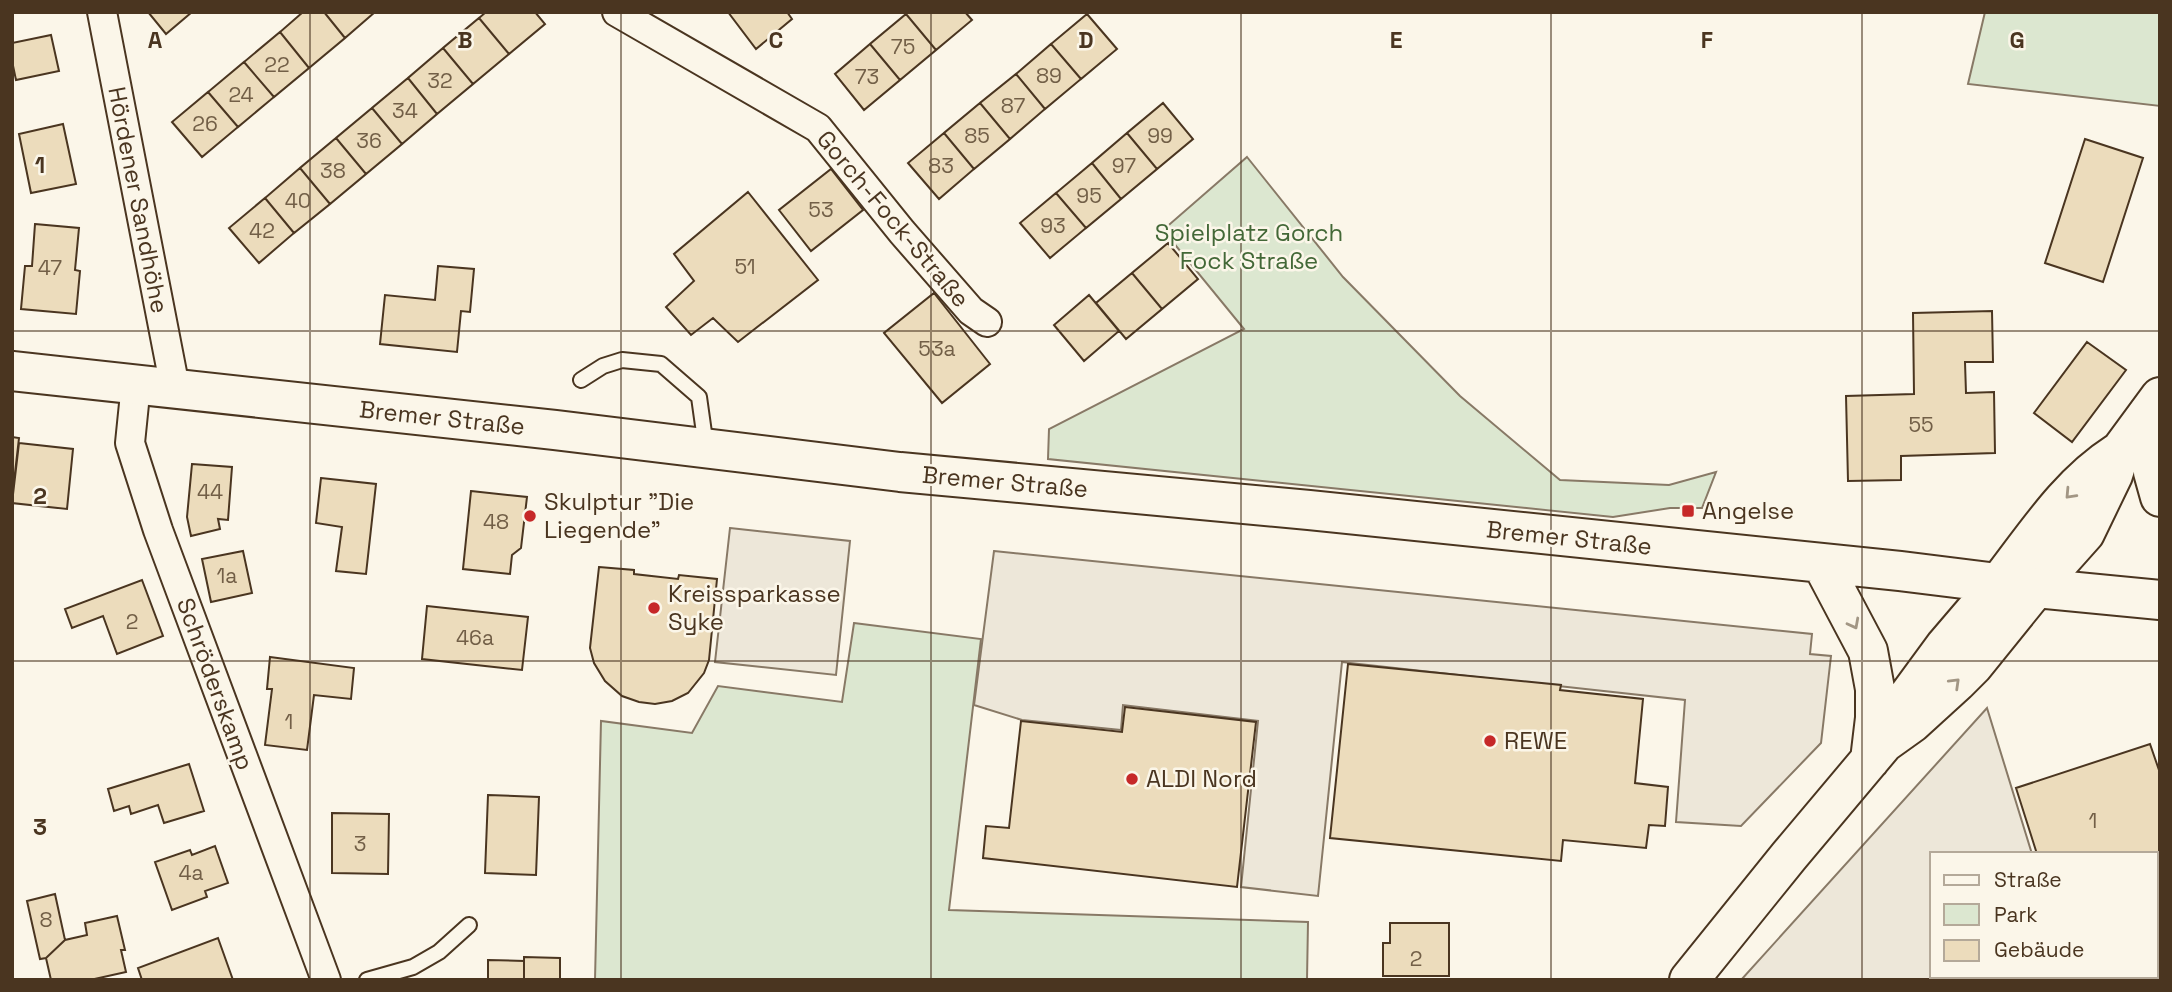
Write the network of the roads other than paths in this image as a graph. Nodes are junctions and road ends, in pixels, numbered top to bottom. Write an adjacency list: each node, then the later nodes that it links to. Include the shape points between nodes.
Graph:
1 (102, 12): 7 (street, Hördener Sandhöhe)
2 (617, 12): 3 (street, Gorch-Fock-Straße, via 818,128 902,232 971,311)
3 (987, 322)
4 (12, 371): 6 (main road, Bremer Straße)
5 (580, 380): 9 (lane, via 622,360 661,364 699,397)
6 (135, 384): 7 (main road, Bremer Straße); 18 (street, Schröderskamp, via 130,443 158,530)
7 (175, 388): 9 (main road, Bremer Straße)
8 (2154, 405): 10 (main road); 11 (main road, via 2153,471)
9 (706, 449): 12 (main road, Bremer Straße)
10 (2121, 450): 13 (main road, one-way to 13, via 2096,466 2058,506); 14 (main road, via 2085,533)
11 (2160, 497)
12 (1822, 564): 13 (main road, Bremer Straße); 16 (main road, one-way to 16, via 1868,651 1875,689)
13 (1998, 584): 14 (main road, Bremer Straße); 16 (main road, via 1898,710)
14 (2036, 588): 15 (main road, Bremer Straße); 16 (main road, one-way to 14, via 1973,666)
15 (2160, 600)
16 (1877, 751): 20 (main road)
17 (469, 925): 19 (lane, via 439,952 413,967)
18 (326, 980)
19 (367, 980)
20 (1689, 980)

